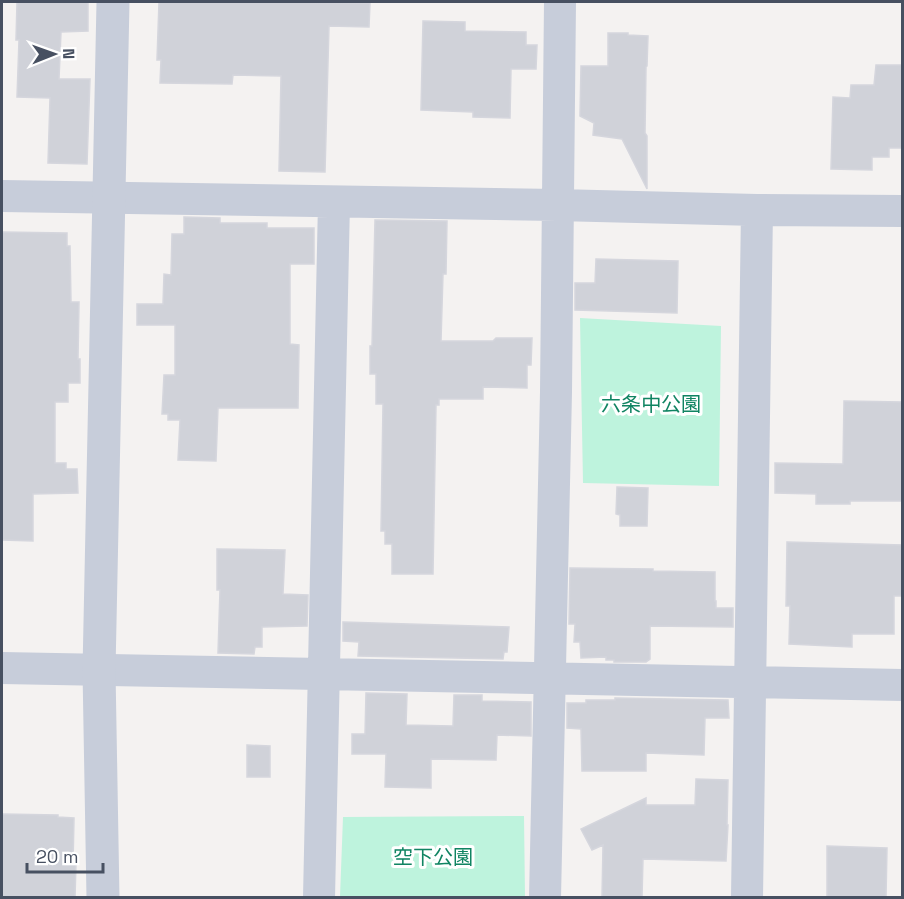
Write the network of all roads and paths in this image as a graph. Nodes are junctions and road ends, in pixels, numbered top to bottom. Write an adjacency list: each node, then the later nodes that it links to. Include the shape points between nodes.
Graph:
1 (113, 2): 4 (street)
2 (560, 2): 6 (street)
3 (2, 196): 4 (street)
4 (110, 198): 5 (street); 10 (street)
5 (334, 202): 6 (street); 11 (street)
6 (557, 205): 7 (street); 12 (street)
7 (757, 210): 8 (street); 13 (street)
8 (903, 211)
9 (2, 668): 10 (street)
10 (99, 670): 11 (street); 15 (street)
11 (324, 674): 12 (street); 16 (street)
12 (550, 679): 13 (street); 17 (street)
13 (751, 682): 14 (street); 18 (street)
14 (903, 685)
15 (103, 897)
16 (319, 897)
17 (545, 897)
18 (747, 897)

